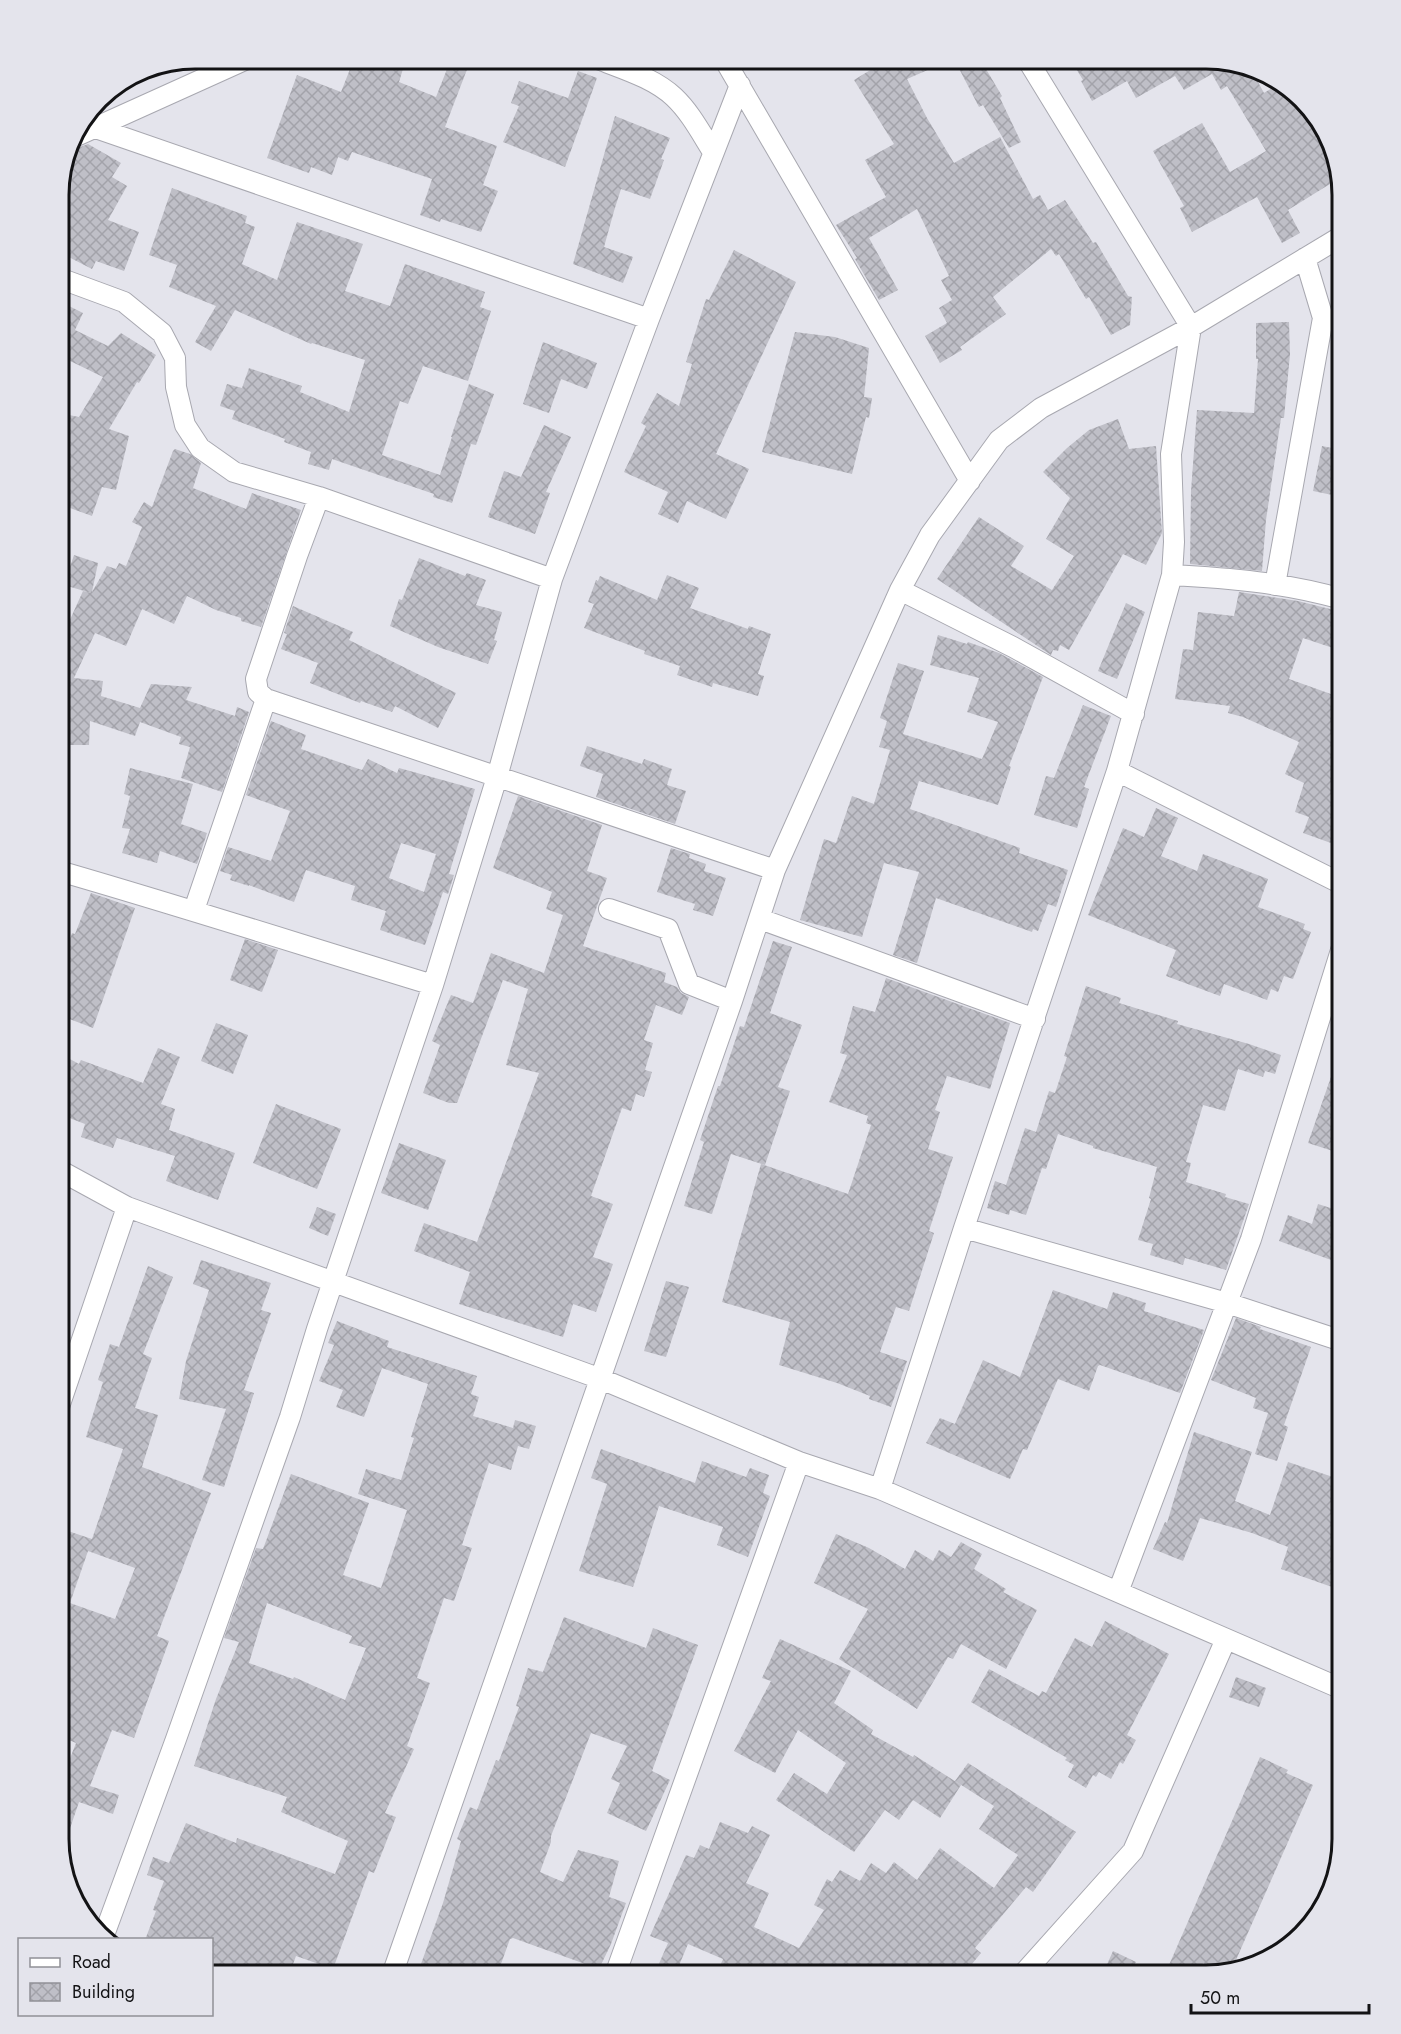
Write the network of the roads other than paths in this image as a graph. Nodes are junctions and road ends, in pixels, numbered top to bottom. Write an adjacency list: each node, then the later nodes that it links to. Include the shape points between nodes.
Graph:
1 (222, 69): 6 (street)
2 (623, 69): 8 (street, via 674,96)
3 (730, 69): 5 (street)
4 (1033, 69): 13 (street)
5 (740, 85): 8 (street); 14 (street)
6 (93, 127): 7 (street); 12 (street)
7 (87, 130)
8 (712, 152): 12 (street)
9 (1332, 242): 10 (street)
10 (1305, 258): 13 (street); 18 (street, via 1323,318)
11 (69, 282): 15 (street, via 124,302 162,333 175,358 176,387 185,425 200,448 234,472)
12 (649, 319): 17 (street)
13 (1191, 327): 14 (street, via 1041,408 999,440); 16 (street, via 1171,454)
14 (970, 481): 19 (street, via 930,535)
15 (319, 497): 17 (street); 21 (street, via 256,679 258,692)
16 (1172, 574): 18 (street); 22 (street)
17 (552, 579): 24 (street)
18 (1275, 585): 20 (street)
19 (900, 590): 22 (street); 25 (street)
20 (1332, 596)
21 (266, 699): 24 (street); 29 (street)
22 (1134, 714): 23 (street)
23 (1117, 771): 27 (street); 34 (street)
24 (497, 777): 25 (street); 32 (street)
25 (775, 870): 30 (street)
26 (69, 874): 29 (street)
27 (1332, 879)
28 (609, 909): 33 (street, via 668,929 689,984)
29 (194, 910): 32 (street)
30 (760, 919): 33 (street); 34 (street)
31 (1332, 979): 39 (street, via 1251,1239)
32 (433, 985): 38 (street)
33 (732, 1001): 42 (street)
34 (1035, 1019): 37 (street)
35 (69, 1175): 36 (street)
36 (127, 1207): 38 (street); 41 (street)
37 (964, 1228): 39 (street); 44 (street)
38 (333, 1283): 42 (street); 48 (street, via 290,1416)
39 (1227, 1303): 40 (street); 45 (street)
40 (1332, 1338)
41 (69, 1375)
42 (601, 1379): 43 (street); 49 (street)
43 (799, 1462): 44 (street); 50 (street)
44 (880, 1489): 45 (street)
45 (1118, 1592): 46 (street)
46 (1226, 1639): 47 (street); 51 (street, via 1133,1851)
47 (1332, 1685)
48 (106, 1928)
49 (396, 1965)
50 (619, 1965)
51 (1032, 1965)

